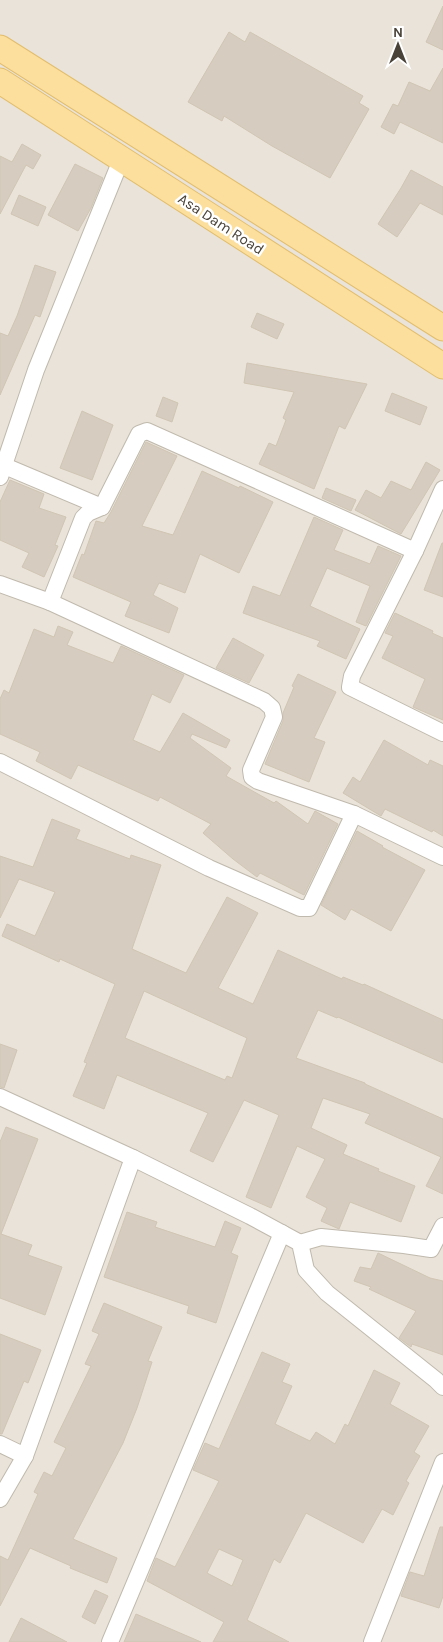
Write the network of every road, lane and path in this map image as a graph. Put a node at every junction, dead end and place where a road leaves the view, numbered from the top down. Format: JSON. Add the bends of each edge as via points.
{"nodes":[{"id":1,"x":0,"y":48,"type":"edge"},
{"id":2,"x":0,"y":81,"type":"edge"},
{"id":3,"x":121,"y":160,"type":"junction"},
{"id":4,"x":443,"y":328,"type":"edge"},
{"id":5,"x":443,"y":366,"type":"edge"},
{"id":6,"x":1,"y":469,"type":"edge"},
{"id":7,"x":443,"y":489,"type":"edge"},
{"id":8,"x":102,"y":507,"type":"junction"},
{"id":9,"x":415,"y":551,"type":"junction"},
{"id":10,"x":0,"y":584,"type":"edge"},
{"id":11,"x":50,"y":602,"type":"junction"},
{"id":12,"x":443,"y":733,"type":"edge"},
{"id":13,"x":0,"y":762,"type":"edge"},
{"id":14,"x":354,"y":814,"type":"junction"},
{"id":15,"x":443,"y":857,"type":"edge"},
{"id":16,"x":0,"y":1097,"type":"edge"},
{"id":17,"x":133,"y":1158,"type":"junction"},
{"id":18,"x":443,"y":1226,"type":"edge"},
{"id":19,"x":282,"y":1233,"type":"junction"},
{"id":20,"x":300,"y":1243,"type":"junction"},
{"id":21,"x":437,"y":1252,"type":"edge"},
{"id":22,"x":443,"y":1387,"type":"edge"},
{"id":23,"x":0,"y":1444,"type":"edge"},
{"id":24,"x":25,"y":1456,"type":"junction"},
{"id":25,"x":443,"y":1462,"type":"edge"},
{"id":26,"x":0,"y":1499,"type":"edge"},
{"id":27,"x":110,"y":1642,"type":"edge"},
{"id":28,"x":372,"y":1642,"type":"edge"}],
"edges":[{"from":1,"to":4,"type":"main road","name":"Asa Dam Road"},
{"from":2,"to":3,"type":"main road","name":"Asa Dam Road"},
{"from":3,"to":5,"type":"main road","name":"Asa Dam Road"},
{"from":3,"to":6,"type":"street","via":[[36,370]]},
{"from":6,"to":8,"type":"street"},
{"from":7,"to":9,"type":"street"},
{"from":8,"to":9,"type":"street","via":[[140,434],[147,431]]},
{"from":8,"to":11,"type":"street","via":[[88,512],[83,518]]},
{"from":9,"to":12,"type":"street","via":[[352,676],[350,686]]},
{"from":10,"to":11,"type":"street"},
{"from":11,"to":14,"type":"street","via":[[264,701],[272,708],[274,717],[251,770],[252,777]]},
{"from":13,"to":14,"type":"street","via":[[210,868],[300,908],[309,908]]},
{"from":14,"to":15,"type":"street"},
{"from":16,"to":17,"type":"street"},
{"from":17,"to":19,"type":"street"},
{"from":17,"to":24,"type":"street"},
{"from":18,"to":21,"type":"street"},
{"from":19,"to":20,"type":"street"},
{"from":19,"to":27,"type":"street"},
{"from":20,"to":21,"type":"street","via":[[321,1237],[404,1245]]},
{"from":20,"to":22,"type":"street","via":[[306,1270],[326,1293]]},
{"from":23,"to":24,"type":"street"},
{"from":24,"to":26,"type":"street"},
{"from":25,"to":28,"type":"street"}]}
